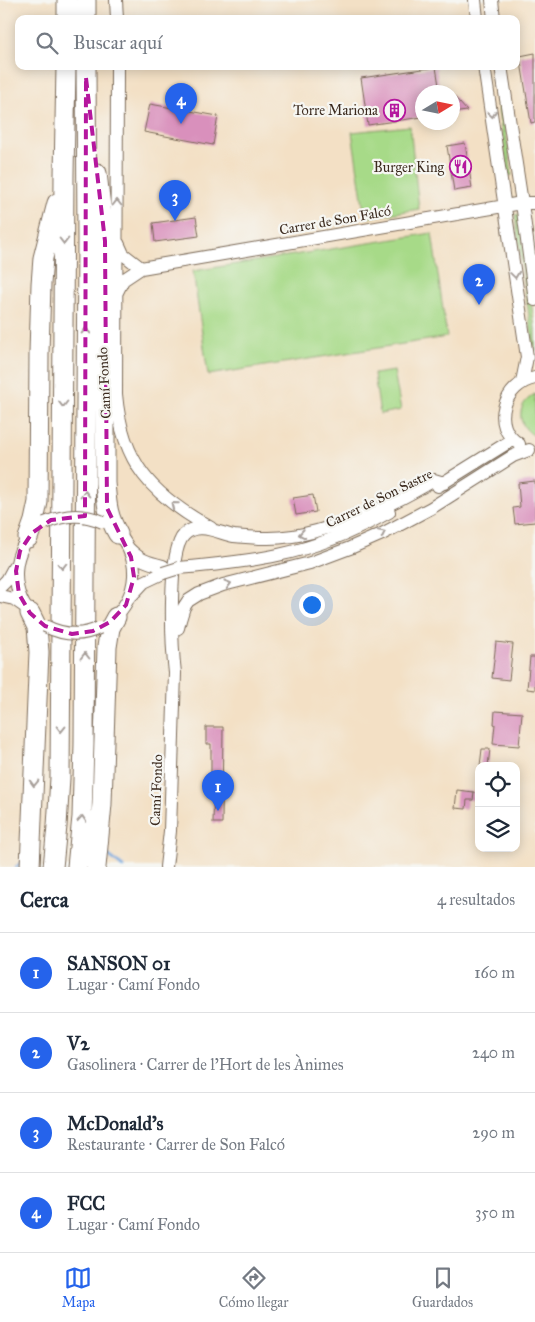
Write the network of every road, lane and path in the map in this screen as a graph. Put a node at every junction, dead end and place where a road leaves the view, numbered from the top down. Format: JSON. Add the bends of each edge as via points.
{"nodes":[{"id":1,"x":67,"y":0,"type":"edge"},
{"id":2,"x":86,"y":0,"type":"edge"},
{"id":3,"x":116,"y":0,"type":"edge"},
{"id":4,"x":475,"y":0,"type":"edge"},
{"id":5,"x":492,"y":0,"type":"edge"},
{"id":6,"x":67,"y":15,"type":"edge"},
{"id":7,"x":86,"y":15,"type":"edge"},
{"id":8,"x":116,"y":15,"type":"edge"},
{"id":9,"x":477,"y":15,"type":"edge"},
{"id":10,"x":494,"y":15,"type":"edge"},
{"id":11,"x":66,"y":70,"type":"edge"},
{"id":12,"x":117,"y":70,"type":"edge"},
{"id":13,"x":485,"y":70,"type":"edge"},
{"id":14,"x":502,"y":70,"type":"edge"},
{"id":15,"x":86,"y":72,"type":"edge"},
{"id":16,"x":64,"y":175,"type":"junction"},
{"id":17,"x":529,"y":203,"type":"edge"},
{"id":18,"x":505,"y":206,"type":"junction"},
{"id":19,"x":117,"y":238,"type":"junction"},
{"id":20,"x":141,"y":268,"type":"junction"},
{"id":21,"x":116,"y":297,"type":"junction"},
{"id":22,"x":535,"y":300,"type":"edge"},
{"id":23,"x":535,"y":378,"type":"edge"},
{"id":24,"x":522,"y":382,"type":"junction"},
{"id":25,"x":512,"y":440,"type":"junction"},
{"id":26,"x":532,"y":451,"type":"edge"},
{"id":27,"x":444,"y":483,"type":"junction"},
{"id":28,"x":215,"y":531,"type":"junction"},
{"id":29,"x":28,"y":538,"type":"junction"},
{"id":30,"x":123,"y":540,"type":"junction"},
{"id":31,"x":16,"y":562,"type":"junction"},
{"id":32,"x":182,"y":564,"type":"junction"},
{"id":33,"x":163,"y":569,"type":"junction"},
{"id":34,"x":0,"y":587,"type":"edge"},
{"id":35,"x":200,"y":594,"type":"junction"},
{"id":36,"x":0,"y":596,"type":"edge"},
{"id":37,"x":130,"y":596,"type":"junction"},
{"id":38,"x":28,"y":611,"type":"junction"},
{"id":39,"x":116,"y":617,"type":"junction"},
{"id":40,"x":174,"y":673,"type":"junction"},
{"id":41,"x":30,"y":867,"type":"edge"},
{"id":42,"x":52,"y":867,"type":"edge"},
{"id":43,"x":77,"y":867,"type":"edge"},
{"id":44,"x":96,"y":867,"type":"edge"},
{"id":45,"x":166,"y":867,"type":"edge"}],
"edges":[{"from":1,"to":6,"type":"highway"},
{"from":2,"to":7,"type":"highway"},
{"from":3,"to":8,"type":"street"},
{"from":4,"to":9,"type":"street"},
{"from":5,"to":10,"type":"street"},
{"from":11,"to":16,"type":"highway"},
{"from":19,"to":12,"type":"street","name":"Camí Fondo","one_way":true},
{"from":13,"to":18,"type":"street","one_way":true},
{"from":14,"to":17,"type":"street"},
{"from":15,"to":30,"type":"highway","via":[[105,241],[105,483],[107,508]]},
{"from":43,"to":15,"type":"highway","one_way":true,"via":[[84,744]]},
{"from":16,"to":29,"type":"highway","via":[[43,258],[37,512]]},
{"from":16,"to":42,"type":"highway","one_way":true,"via":[[60,778]]},
{"from":17,"to":18,"type":"street","name":"Carrer de Son Falcó"},
{"from":17,"to":22,"type":"street"},
{"from":18,"to":20,"type":"street","name":"Carrer de Son Falcó"},
{"from":18,"to":24,"type":"street","one_way":true,"via":[[527,357]]},
{"from":19,"to":20,"type":"street","via":[[122,252]]},
{"from":19,"to":21,"type":"street","name":"Camí Fondo"},
{"from":20,"to":21,"type":"street","via":[[124,280]]},
{"from":28,"to":21,"type":"street","name":"Camí Fondo","one_way":true,"via":[[187,515],[158,492],[139,468],[128,446],[116,394]]},
{"from":23,"to":24,"type":"street"},
{"from":24,"to":25,"type":"street","via":[[506,400],[503,412],[504,424]]},
{"from":25,"to":26,"type":"street"},
{"from":25,"to":27,"type":"street","name":"Carrer de Son Sastre"},
{"from":35,"to":26,"type":"street","one_way":true,"via":[[310,563],[350,548],[431,508],[513,456]]},
{"from":27,"to":28,"type":"street","one_way":true,"via":[[434,480],[386,506],[318,531],[268,538]]},
{"from":27,"to":32,"type":"street","name":"Carrer de Son Sastre","via":[[374,521],[318,544],[264,558]]},
{"from":28,"to":32,"type":"street","name":"Camí Fondo","via":[[198,528],[187,533],[179,542]]},
{"from":29,"to":30,"type":"street","bridge":true,"via":[[45,523],[75,515],[103,522]]},
{"from":29,"to":31,"type":"street"},
{"from":30,"to":33,"type":"street","name":"Carrer de Son Sastre","via":[[138,557]]},
{"from":30,"to":37,"type":"street","via":[[131,557],[134,577]]},
{"from":31,"to":34,"type":"street"},
{"from":31,"to":38,"type":"street","via":[[16,585]]},
{"from":32,"to":33,"type":"street","name":"Carrer de Son Sastre","bridge":true},
{"from":32,"to":35,"type":"street","via":[[178,583],[188,595]]},
{"from":32,"to":40,"type":"street","name":"Camí Fondo","via":[[173,585]]},
{"from":33,"to":37,"type":"street"},
{"from":35,"to":40,"type":"street","via":[[188,601],[182,612]]},
{"from":36,"to":38,"type":"street","via":[[14,599]]},
{"from":37,"to":39,"type":"street"},
{"from":38,"to":39,"type":"street","bridge":true,"via":[[45,626],[72,634],[100,628]]},
{"from":38,"to":41,"type":"highway","one_way":true,"via":[[37,626],[39,652]]},
{"from":39,"to":44,"type":"highway","via":[[110,628],[107,647],[102,804]]},
{"from":40,"to":45,"type":"street","name":"Camí Fondo","via":[[170,831]]}]}
